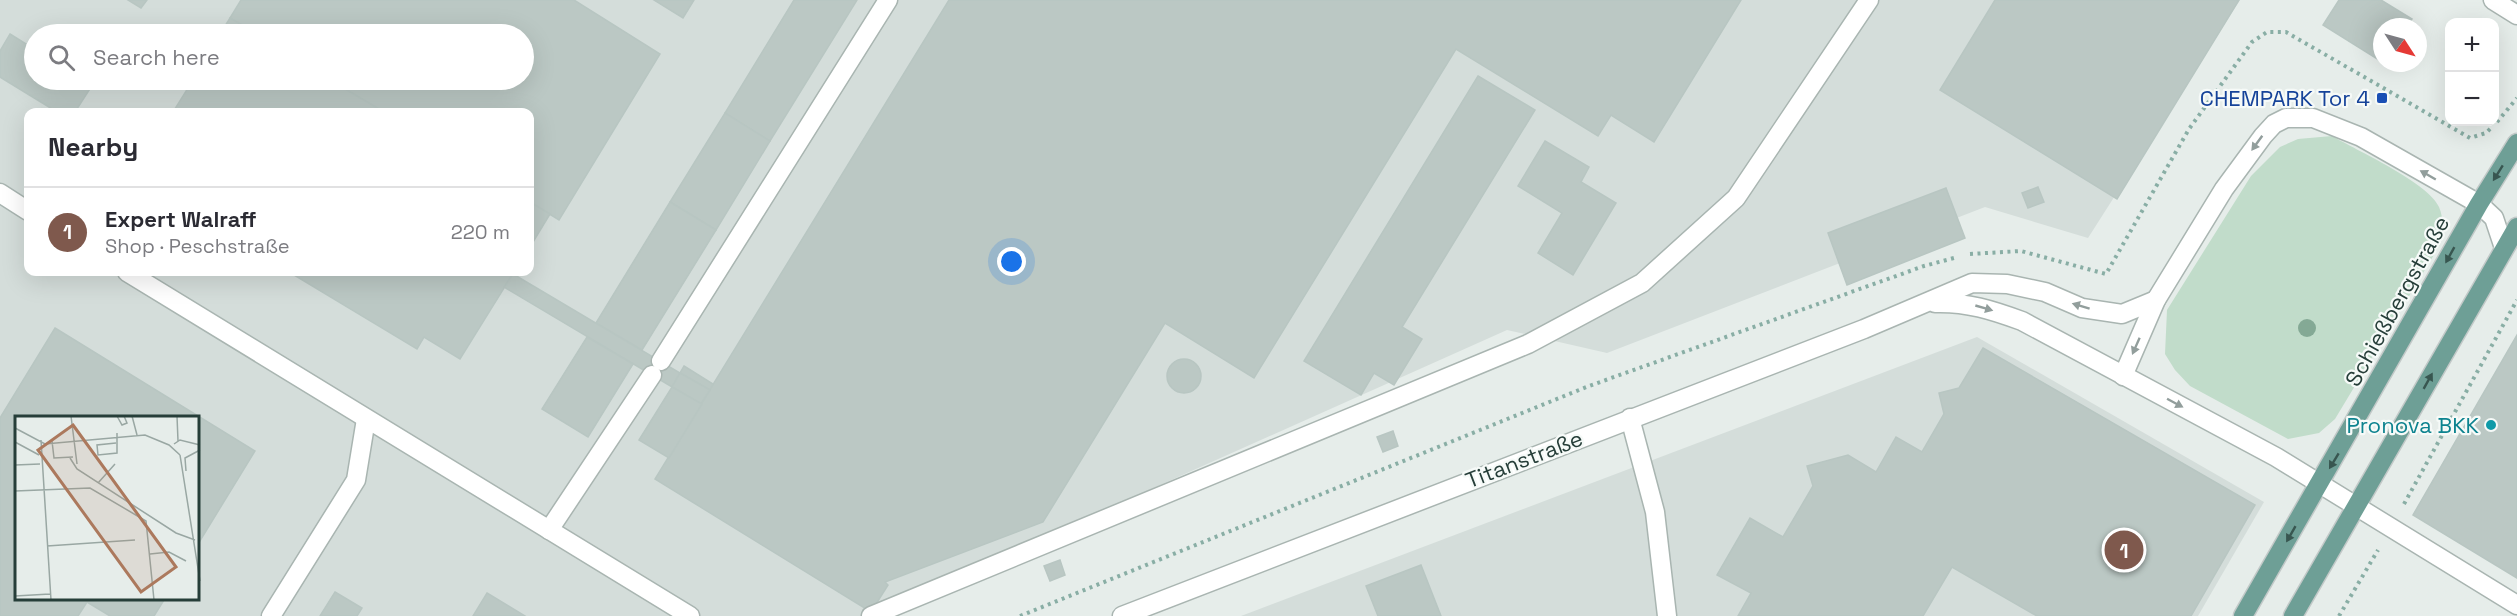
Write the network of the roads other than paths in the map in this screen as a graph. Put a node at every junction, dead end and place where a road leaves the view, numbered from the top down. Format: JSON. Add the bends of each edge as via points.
{"nodes":[{"id":1,"x":888,"y":0,"type":"edge"},
{"id":2,"x":1869,"y":0,"type":"edge"},
{"id":3,"x":2493,"y":0,"type":"edge"},
{"id":4,"x":2517,"y":15,"type":"edge"},
{"id":5,"x":2517,"y":143,"type":"edge"},
{"id":6,"x":0,"y":193,"type":"edge"},
{"id":7,"x":2479,"y":204,"type":"junction"},
{"id":8,"x":24,"y":208,"type":"edge"},
{"id":9,"x":2517,"y":227,"type":"edge"},
{"id":10,"x":2504,"y":248,"type":"junction"},
{"id":11,"x":134,"y":276,"type":"edge"},
{"id":12,"x":2156,"y":300,"type":"junction"},
{"id":13,"x":1926,"y":303,"type":"junction"},
{"id":14,"x":2123,"y":376,"type":"junction"},
{"id":15,"x":1630,"y":418,"type":"junction"},
{"id":16,"x":366,"y":419,"type":"junction"},
{"id":17,"x":2320,"y":483,"type":"junction"},
{"id":18,"x":2358,"y":505,"type":"junction"},
{"id":19,"x":549,"y":530,"type":"junction"},
{"id":20,"x":2517,"y":605,"type":"edge"},
{"id":21,"x":271,"y":616,"type":"edge"},
{"id":22,"x":690,"y":616,"type":"edge"},
{"id":23,"x":872,"y":616,"type":"edge"},
{"id":24,"x":1122,"y":616,"type":"edge"},
{"id":25,"x":1667,"y":616,"type":"edge"},
{"id":26,"x":2243,"y":616,"type":"edge"},
{"id":27,"x":2294,"y":616,"type":"edge"}],
"edges":[{"from":1,"to":19,"type":"street","via":[[657,368]]},
{"from":2,"to":23,"type":"street","via":[[1736,198],[1642,283],[1528,344]]},
{"from":3,"to":4,"type":"street"},
{"from":5,"to":7,"type":"main road","name":"Schießbergstraße","one_way":true},
{"from":6,"to":8,"type":"street"},
{"from":7,"to":10,"type":"street","via":[[2494,218]]},
{"from":7,"to":12,"type":"street","one_way":true,"via":[[2361,137],[2313,118],[2286,118],[2263,136],[2224,189]]},
{"from":7,"to":17,"type":"main road","name":"Schießbergstraße","one_way":true},
{"from":9,"to":10,"type":"main road"},
{"from":18,"to":10,"type":"main road","one_way":true},
{"from":11,"to":16,"type":"street"},
{"from":12,"to":13,"type":"street","name":"Titanstraße","one_way":true,"via":[[2122,314],[2082,308],[2045,292],[2007,284],[1972,283]]},
{"from":12,"to":14,"type":"street","one_way":true},
{"from":13,"to":14,"type":"street","name":"Titanstraße","one_way":true,"via":[[1960,302],[2022,321]]},
{"from":13,"to":15,"type":"street","name":"Titanstraße"},
{"from":14,"to":17,"type":"street","name":"Titanstraße","one_way":true},
{"from":15,"to":24,"type":"street","name":"Titanstraße"},
{"from":15,"to":25,"type":"street","via":[[1655,512]]},
{"from":16,"to":19,"type":"street"},
{"from":16,"to":21,"type":"street","via":[[356,480]]},
{"from":17,"to":18,"type":"street","name":"Titanstraße"},
{"from":17,"to":26,"type":"main road","name":"Schießbergstraße","one_way":true},
{"from":18,"to":20,"type":"street","name":"Titanstraße"},
{"from":18,"to":27,"type":"main road"},
{"from":19,"to":22,"type":"street"}]}
